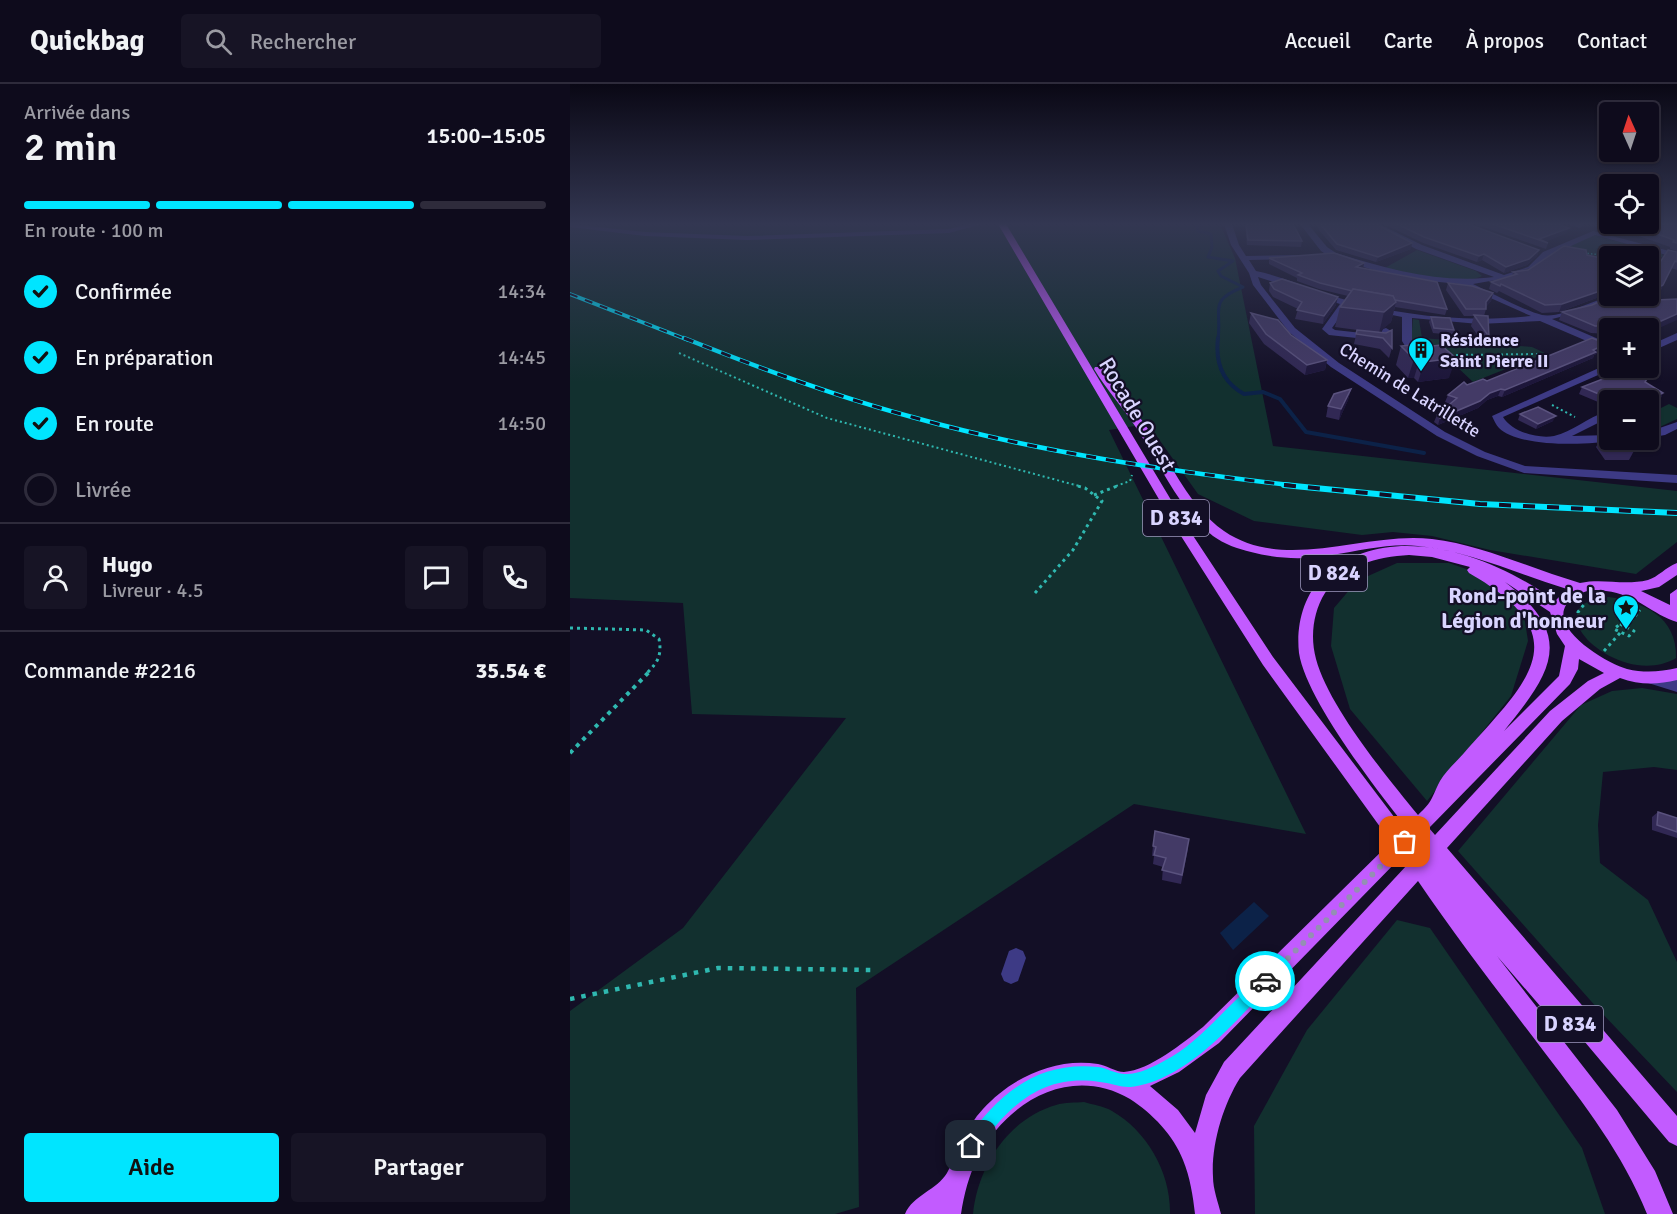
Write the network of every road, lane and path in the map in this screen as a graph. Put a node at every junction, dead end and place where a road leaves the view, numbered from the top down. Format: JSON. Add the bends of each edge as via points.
{"nodes":[{"id":1,"x":1033,"y":277,"type":"edge"},
{"id":2,"x":1041,"y":277,"type":"edge"},
{"id":3,"x":1254,"y":277,"type":"edge"},
{"id":4,"x":1272,"y":277,"type":"edge"},
{"id":5,"x":1416,"y":277,"type":"edge"},
{"id":6,"x":1503,"y":277,"type":"edge"},
{"id":7,"x":1461,"y":282,"type":"junction"},
{"id":8,"x":1599,"y":302,"type":"edge"},
{"id":9,"x":1345,"y":303,"type":"junction"},
{"id":10,"x":1407,"y":315,"type":"junction"},
{"id":11,"x":1537,"y":317,"type":"junction"},
{"id":12,"x":1386,"y":331,"type":"edge"},
{"id":13,"x":1677,"y":336,"type":"edge"},
{"id":14,"x":1599,"y":343,"type":"edge"},
{"id":15,"x":1659,"y":345,"type":"edge"},
{"id":16,"x":1659,"y":349,"type":"edge"},
{"id":17,"x":1677,"y":350,"type":"edge"},
{"id":18,"x":1413,"y":352,"type":"edge"},
{"id":19,"x":679,"y":353,"type":"dead end"},
{"id":20,"x":1447,"y":355,"type":"edge"},
{"id":21,"x":1556,"y":363,"type":"edge"},
{"id":22,"x":1599,"y":371,"type":"edge"},
{"id":23,"x":1537,"y":398,"type":"junction"},
{"id":24,"x":1599,"y":418,"type":"edge"},
{"id":25,"x":1587,"y":423,"type":"junction"},
{"id":26,"x":1677,"y":425,"type":"edge"},
{"id":27,"x":1659,"y":433,"type":"edge"},
{"id":28,"x":1558,"y":438,"type":"junction"},
{"id":29,"x":1599,"y":438,"type":"edge"},
{"id":30,"x":1132,"y":475,"type":"dead end"},
{"id":31,"x":1677,"y":479,"type":"edge"},
{"id":32,"x":1094,"y":495,"type":"junction"},
{"id":33,"x":1446,"y":557,"type":"junction"},
{"id":34,"x":1677,"y":568,"type":"edge"},
{"id":35,"x":1581,"y":588,"type":"junction"},
{"id":36,"x":1619,"y":588,"type":"junction"},
{"id":37,"x":1035,"y":593,"type":"dead end"},
{"id":38,"x":1677,"y":594,"type":"edge"},
{"id":39,"x":1596,"y":598,"type":"dead end"},
{"id":40,"x":1643,"y":605,"type":"dead end"},
{"id":41,"x":1557,"y":610,"type":"junction"},
{"id":42,"x":1677,"y":615,"type":"edge"},
{"id":43,"x":570,"y":627,"type":"edge"},
{"id":44,"x":1626,"y":627,"type":"junction"},
{"id":45,"x":1621,"y":632,"type":"junction"},
{"id":46,"x":1578,"y":640,"type":"junction"},
{"id":47,"x":1614,"y":664,"type":"junction"},
{"id":48,"x":1677,"y":674,"type":"edge"},
{"id":49,"x":1650,"y":678,"type":"junction"},
{"id":50,"x":1677,"y":686,"type":"edge"},
{"id":51,"x":570,"y":753,"type":"edge"},
{"id":52,"x":1376,"y":792,"type":"junction"},
{"id":53,"x":1439,"y":808,"type":"junction"},
{"id":54,"x":1465,"y":907,"type":"junction"},
{"id":55,"x":874,"y":970,"type":"dead end"},
{"id":56,"x":570,"y":999,"type":"edge"},
{"id":57,"x":1126,"y":1082,"type":"junction"},
{"id":58,"x":1677,"y":1134,"type":"edge"},
{"id":59,"x":1677,"y":1139,"type":"edge"},
{"id":60,"x":1201,"y":1176,"type":"junction"},
{"id":61,"x":955,"y":1183,"type":"junction"},
{"id":62,"x":918,"y":1214,"type":"edge"},
{"id":63,"x":948,"y":1214,"type":"edge"},
{"id":64,"x":1208,"y":1214,"type":"edge"},
{"id":65,"x":1660,"y":1214,"type":"edge"}],
"edges":[{"from":1,"to":52,"type":"main road","name":"Rocade Ouest","number":"D 834","via":[[1209,571],[1268,661]]},
{"from":2,"to":35,"type":"main road","via":[[1196,514],[1226,539],[1254,550],[1282,554],[1317,553],[1386,542],[1433,543],[1484,554],[1549,580]]},
{"from":3,"to":31,"type":"street","name":"Chemin de Latrillette","via":[[1280,318],[1335,365],[1441,434],[1481,454],[1524,470]]},
{"from":4,"to":9,"type":"street"},
{"from":5,"to":7,"type":"street"},
{"from":6,"to":7,"type":"street"},
{"from":7,"to":11,"type":"street"},
{"from":8,"to":11,"type":"street"},
{"from":9,"to":10,"type":"street"},
{"from":9,"to":12,"type":"street","via":[[1327,329],[1332,333],[1384,338]]},
{"from":10,"to":11,"type":"street","via":[[1468,321]]},
{"from":10,"to":18,"type":"street","via":[[1407,341]]},
{"from":11,"to":14,"type":"street"},
{"from":13,"to":15,"type":"street"},
{"from":16,"to":17,"type":"street"},
{"from":19,"to":32,"type":"path","via":[[827,418],[1084,488]]},
{"from":20,"to":21,"type":"path","via":[[1537,354]]},
{"from":22,"to":23,"type":"street"},
{"from":23,"to":25,"type":"path"},
{"from":23,"to":28,"type":"street","via":[[1497,416],[1499,423],[1518,434],[1545,440]]},
{"from":24,"to":25,"type":"street"},
{"from":25,"to":28,"type":"street"},
{"from":26,"to":27,"type":"street"},
{"from":28,"to":29,"type":"street"},
{"from":30,"to":32,"type":"path","via":[[1130,481]]},
{"from":32,"to":37,"type":"path","via":[[1102,501],[1091,526],[1066,561]]},
{"from":33,"to":41,"type":"main road","number":"D 824","via":[[1489,567],[1513,578]]},
{"from":33,"to":52,"type":"main road","number":"D 824","via":[[1395,551],[1341,567],[1315,597],[1306,621],[1308,654],[1317,683]]},
{"from":33,"to":53,"type":"main road","number":"D 824","via":[[1513,594],[1538,628],[1543,647],[1541,666],[1528,687],[1447,785]]},
{"from":34,"to":36,"type":"main road","via":[[1654,584]]},
{"from":35,"to":36,"type":"main road"},
{"from":35,"to":41,"type":"main road","via":[[1561,600]]},
{"from":36,"to":42,"type":"main road","via":[[1640,594]]},
{"from":38,"to":42,"type":"main road"},
{"from":39,"to":46,"type":"path","via":[[1578,609]]},
{"from":40,"to":44,"type":"path"},
{"from":41,"to":46,"type":"main road","via":[[1558,621]]},
{"from":43,"to":51,"type":"path","via":[[646,630],[658,639],[661,651],[646,677]]},
{"from":44,"to":45,"type":"path","via":[[1620,624],[1614,629]]},
{"from":44,"to":45,"type":"path","via":[[1634,631],[1629,636]]},
{"from":45,"to":47,"type":"path","via":[[1601,651]]},
{"from":46,"to":47,"type":"main road","via":[[1601,665]]},
{"from":46,"to":53,"type":"main road","number":"D 824","via":[[1565,680]]},
{"from":47,"to":49,"type":"main road"},
{"from":47,"to":60,"type":"main road","via":[[1556,716],[1232,1070],[1208,1114]]},
{"from":48,"to":49,"type":"main road"},
{"from":49,"to":50,"type":"street"},
{"from":52,"to":54,"type":"main road","number":"D 824"},
{"from":52,"to":54,"type":"main road","number":"D 824"},
{"from":53,"to":57,"type":"main road","number":"D 824","via":[[1210,1035],[1172,1065]]},
{"from":54,"to":58,"type":"main road","number":"D 824"},
{"from":54,"to":59,"type":"main road","number":"D 834"},
{"from":54,"to":65,"type":"main road","number":"D 824","via":[[1556,1047],[1609,1118],[1646,1180]]},
{"from":55,"to":56,"type":"path","via":[[718,968]]},
{"from":57,"to":60,"type":"main road","via":[[1172,1118],[1189,1145]]},
{"from":57,"to":61,"type":"main road","via":[[1101,1074],[1075,1073],[1049,1078],[1019,1092],[993,1115],[971,1146]]},
{"from":60,"to":64,"type":"main road"},
{"from":61,"to":62,"type":"main road"},
{"from":61,"to":63,"type":"main road"}]}
